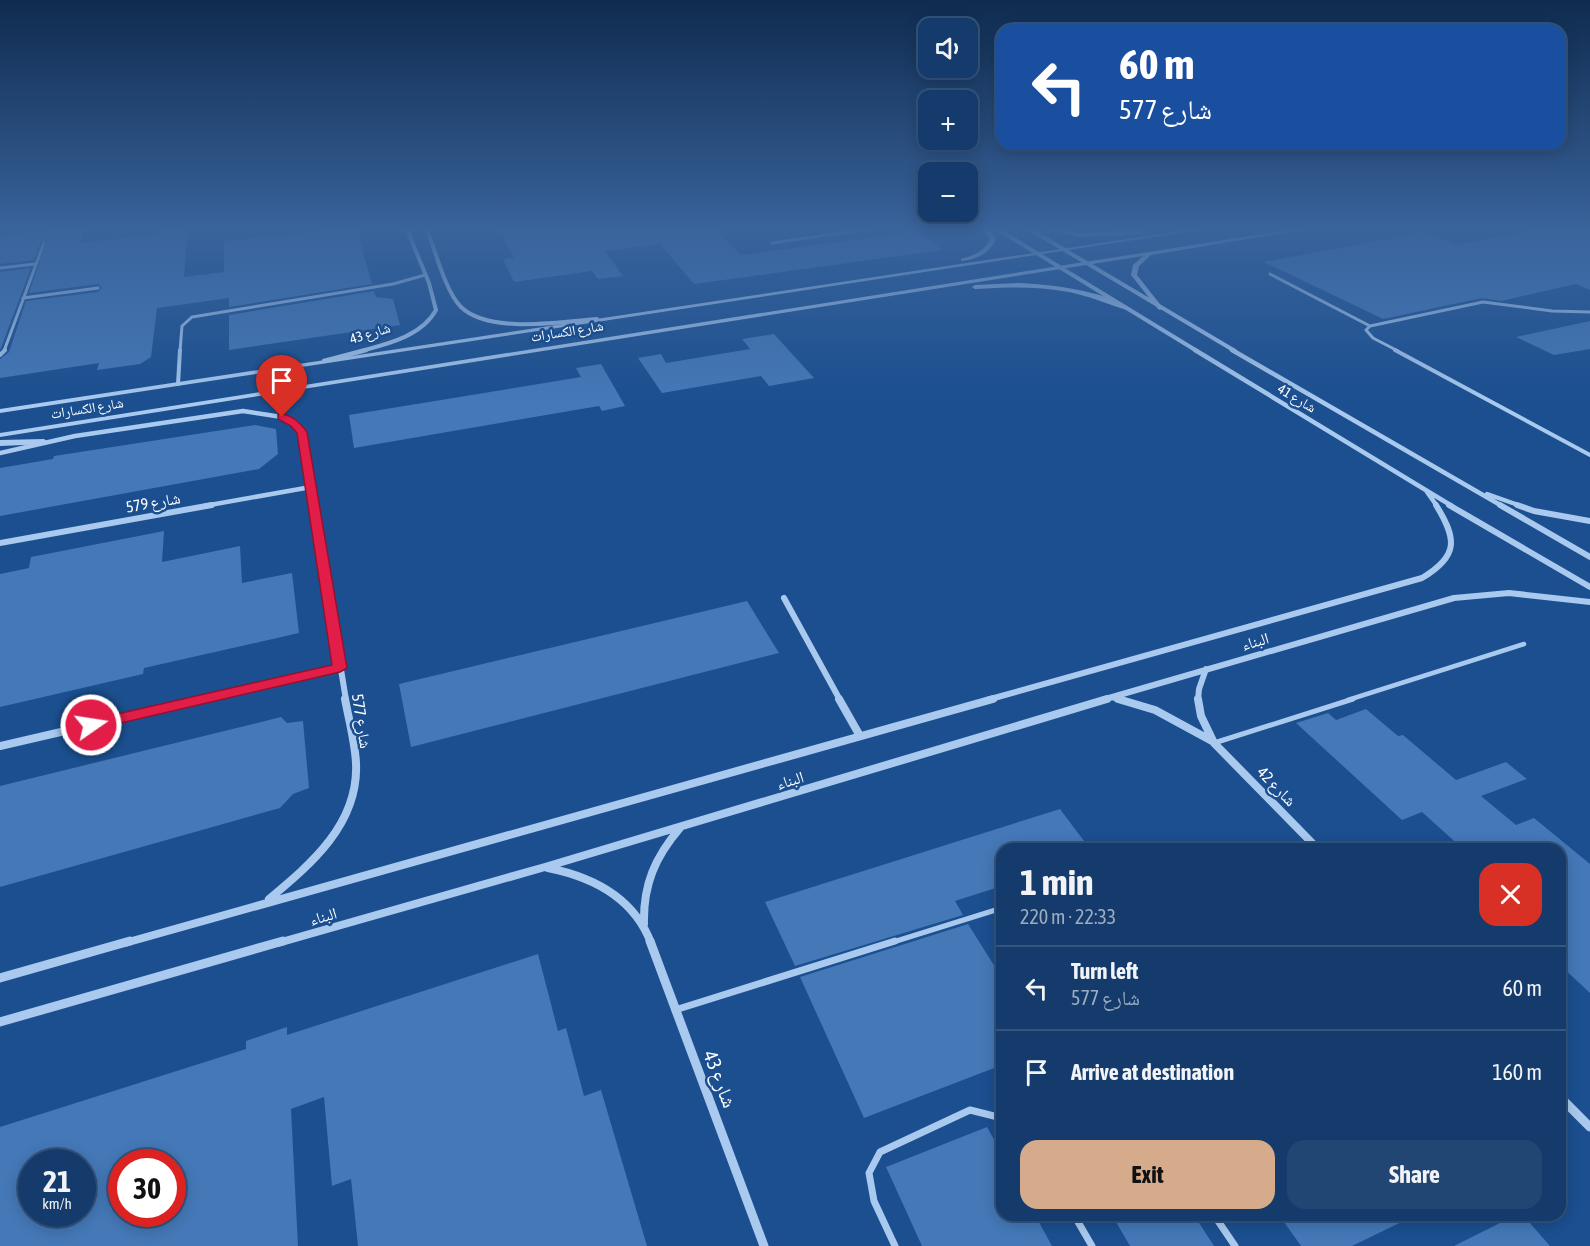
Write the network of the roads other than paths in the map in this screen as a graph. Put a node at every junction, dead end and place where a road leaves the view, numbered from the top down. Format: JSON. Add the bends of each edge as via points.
{"nodes":[{"id":1,"x":28,"y":285,"type":"edge"},
{"id":2,"x":386,"y":285,"type":"edge"},
{"id":3,"x":428,"y":285,"type":"edge"},
{"id":4,"x":450,"y":285,"type":"edge"},
{"id":5,"x":825,"y":285,"type":"edge"},
{"id":6,"x":943,"y":285,"type":"edge"},
{"id":7,"x":1014,"y":285,"type":"edge"},
{"id":8,"x":1050,"y":285,"type":"edge"},
{"id":9,"x":1088,"y":285,"type":"edge"},
{"id":10,"x":1122,"y":285,"type":"edge"},
{"id":11,"x":1142,"y":285,"type":"edge"},
{"id":12,"x":1291,"y":285,"type":"edge"},
{"id":13,"x":98,"y":288,"type":"dead end"},
{"id":14,"x":917,"y":289,"type":"junction"},
{"id":15,"x":23,"y":298,"type":"junction"},
{"id":16,"x":1127,"y":308,"type":"junction"},
{"id":17,"x":1160,"y":308,"type":"junction"},
{"id":18,"x":1590,"y":312,"type":"edge"},
{"id":19,"x":597,"y":319,"type":"junction"},
{"id":20,"x":1370,"y":326,"type":"junction"},
{"id":21,"x":0,"y":355,"type":"edge"},
{"id":22,"x":321,"y":362,"type":"junction"},
{"id":23,"x":177,"y":384,"type":"junction"},
{"id":24,"x":0,"y":411,"type":"edge"},
{"id":25,"x":282,"y":417,"type":"joint"},
{"id":26,"x":0,"y":435,"type":"edge"},
{"id":27,"x":44,"y":442,"type":"junction"},
{"id":28,"x":0,"y":443,"type":"edge"},
{"id":29,"x":0,"y":453,"type":"edge"},
{"id":30,"x":1590,"y":455,"type":"edge"},
{"id":31,"x":311,"y":487,"type":"junction"},
{"id":32,"x":1469,"y":487,"type":"junction"},
{"id":33,"x":1427,"y":492,"type":"junction"},
{"id":34,"x":1590,"y":521,"type":"edge"},
{"id":35,"x":0,"y":543,"type":"edge"},
{"id":36,"x":1590,"y":557,"type":"edge"},
{"id":37,"x":1590,"y":587,"type":"edge"},
{"id":38,"x":784,"y":598,"type":"dead end"},
{"id":39,"x":1590,"y":602,"type":"edge"},
{"id":40,"x":1524,"y":644,"type":"dead end"},
{"id":41,"x":340,"y":668,"type":"junction"},
{"id":42,"x":1206,"y":669,"type":"junction"},
{"id":43,"x":1112,"y":697,"type":"junction"},
{"id":44,"x":860,"y":736,"type":"junction"},
{"id":45,"x":1215,"y":743,"type":"junction"},
{"id":46,"x":0,"y":746,"type":"edge"},
{"id":47,"x":680,"y":828,"type":"junction"},
{"id":48,"x":1312,"y":843,"type":"edge"},
{"id":49,"x":545,"y":867,"type":"junction"},
{"id":50,"x":266,"y":902,"type":"junction"},
{"id":51,"x":996,"y":910,"type":"edge"},
{"id":52,"x":644,"y":925,"type":"junction"},
{"id":53,"x":0,"y":978,"type":"edge"},
{"id":54,"x":675,"y":1010,"type":"junction"},
{"id":55,"x":0,"y":1022,"type":"edge"},
{"id":56,"x":1566,"y":1103,"type":"edge"},
{"id":57,"x":996,"y":1116,"type":"edge"},
{"id":58,"x":1590,"y":1127,"type":"edge"},
{"id":59,"x":1077,"y":1221,"type":"edge"},
{"id":60,"x":1218,"y":1221,"type":"edge"},
{"id":61,"x":764,"y":1246,"type":"edge"},
{"id":62,"x":895,"y":1246,"type":"edge"},
{"id":63,"x":1092,"y":1246,"type":"edge"},
{"id":64,"x":1235,"y":1246,"type":"edge"}],
"edges":[{"from":1,"to":15,"type":"lane"},
{"from":2,"to":23,"type":"lane","via":[[192,317],[182,326]]},
{"from":3,"to":22,"type":"street","name":"شارع 43","via":[[436,310],[426,324],[402,338]]},
{"from":4,"to":19,"type":"street","via":[[457,301],[470,314],[517,323]]},
{"from":5,"to":19,"type":"street","name":"شارع الكسارات"},
{"from":6,"to":14,"type":"street","name":"شارع الكسارات"},
{"from":7,"to":14,"type":"street"},
{"from":8,"to":16,"type":"street"},
{"from":9,"to":16,"type":"street","name":"شارع 41"},
{"from":10,"to":17,"type":"street","name":"شارع 41"},
{"from":11,"to":17,"type":"street"},
{"from":12,"to":20,"type":"lane"},
{"from":13,"to":15,"type":"lane"},
{"from":14,"to":26,"type":"street","name":"شارع الكسارات"},
{"from":15,"to":21,"type":"lane"},
{"from":16,"to":33,"type":"street","name":"شارع 41"},
{"from":17,"to":32,"type":"street","name":"شارع 41"},
{"from":18,"to":20,"type":"lane","via":[[1483,302]]},
{"from":19,"to":22,"type":"street","name":"شارع الكسارات"},
{"from":20,"to":30,"type":"lane","via":[[1366,330],[1373,338]]},
{"from":22,"to":23,"type":"street","name":"شارع الكسارات"},
{"from":23,"to":24,"type":"street","name":"شارع الكسارات"},
{"from":25,"to":27,"type":"street","name":"شارع الكسارات","via":[[243,411],[219,413]]},
{"from":25,"to":31,"type":"street","name":"شارع 577","via":[[302,432]]},
{"from":27,"to":28,"type":"street"},
{"from":27,"to":29,"type":"street","name":"شارع الكسارات"},
{"from":31,"to":35,"type":"street","name":"شارع 579"},
{"from":31,"to":41,"type":"street","name":"شارع 577"},
{"from":32,"to":34,"type":"street","via":[[1534,511]]},
{"from":32,"to":36,"type":"street","name":"شارع 41"},
{"from":33,"to":37,"type":"street","name":"شارع 41"},
{"from":33,"to":44,"type":"street","name":"البناء","via":[[1449,525],[1452,545],[1437,571],[1422,578]]},
{"from":38,"to":44,"type":"street"},
{"from":39,"to":42,"type":"street","name":"البناء","via":[[1530,594],[1471,595]]},
{"from":40,"to":45,"type":"lane"},
{"from":41,"to":46,"type":"street"},
{"from":41,"to":50,"type":"street","name":"شارع 577","via":[[356,764],[353,796],[337,831],[308,868]]},
{"from":42,"to":43,"type":"street","name":"البناء"},
{"from":42,"to":45,"type":"street","name":"شارع 42","via":[[1196,695],[1204,727]]},
{"from":43,"to":45,"type":"street","name":"شارع 42","via":[[1155,710]]},
{"from":43,"to":47,"type":"street","name":"البناء"},
{"from":44,"to":50,"type":"street","name":"البناء"},
{"from":45,"to":48,"type":"street","name":"شارع 42"},
{"from":47,"to":49,"type":"street","name":"البناء"},
{"from":47,"to":52,"type":"street","name":"شارع 43","via":[[654,862],[646,882],[642,903]]},
{"from":49,"to":52,"type":"street","name":"شارع 43","via":[[592,879],[621,899]]},
{"from":49,"to":55,"type":"street","name":"البناء"},
{"from":50,"to":53,"type":"street","name":"البناء"},
{"from":51,"to":54,"type":"lane"},
{"from":52,"to":54,"type":"street","name":"شارع 43"},
{"from":54,"to":61,"type":"street","name":"شارع 43"},
{"from":56,"to":58,"type":"street"},
{"from":57,"to":62,"type":"lane","via":[[970,1110],[880,1152],[869,1173],[874,1201]]},
{"from":59,"to":63,"type":"lane"},
{"from":60,"to":64,"type":"lane"}]}
